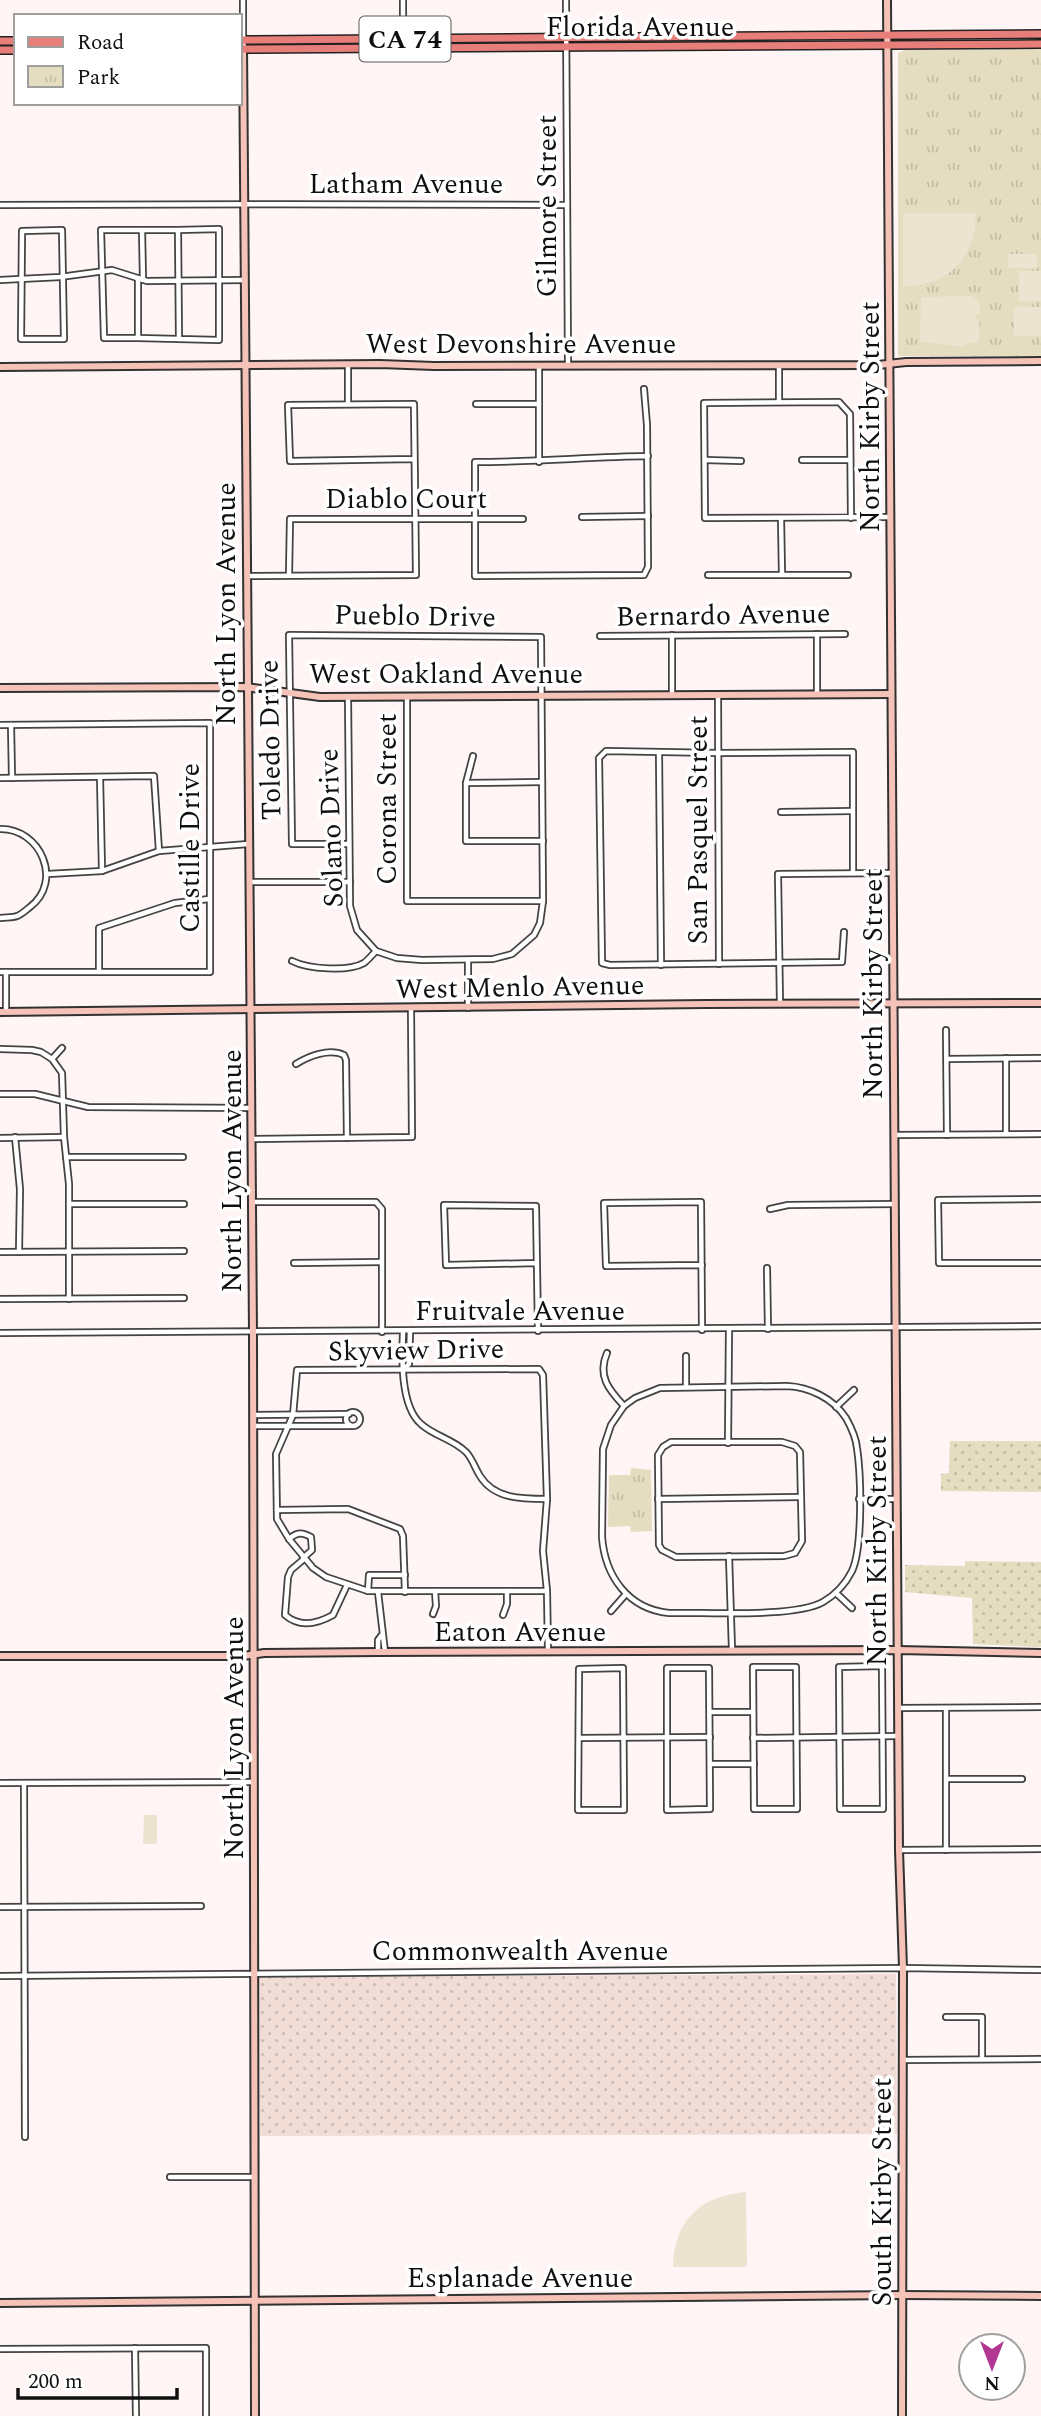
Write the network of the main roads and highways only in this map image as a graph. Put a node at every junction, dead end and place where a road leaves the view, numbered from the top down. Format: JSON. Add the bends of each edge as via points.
{"nodes":[{"id":1,"x":1041,"y":34,"type":"edge"},
{"id":2,"x":751,"y":36,"type":"junction"},
{"id":3,"x":812,"y":36,"type":"junction"},
{"id":4,"x":242,"y":44,"type":"edge"},
{"id":5,"x":242,"y":44,"type":"edge"},
{"id":6,"x":1041,"y":44,"type":"edge"},
{"id":7,"x":672,"y":46,"type":"junction"},
{"id":8,"x":741,"y":46,"type":"junction"}],
"edges":[{"from":1,"to":3,"type":"main road","name":"Florida Avenue","number":"CA 74"},
{"from":2,"to":3,"type":"main road","name":"Florida Avenue","number":"CA 74"},
{"from":2,"to":4,"type":"main road","name":"Florida Avenue","number":"CA 74"},
{"from":2,"to":7,"type":"main road","via":[[733,42]]},
{"from":3,"to":8,"type":"main road","via":[[754,40]]},
{"from":5,"to":7,"type":"main road","name":"Florida Avenue"},
{"from":6,"to":8,"type":"main road","name":"Florida Avenue"},
{"from":7,"to":8,"type":"main road","name":"Florida Avenue"}]}
